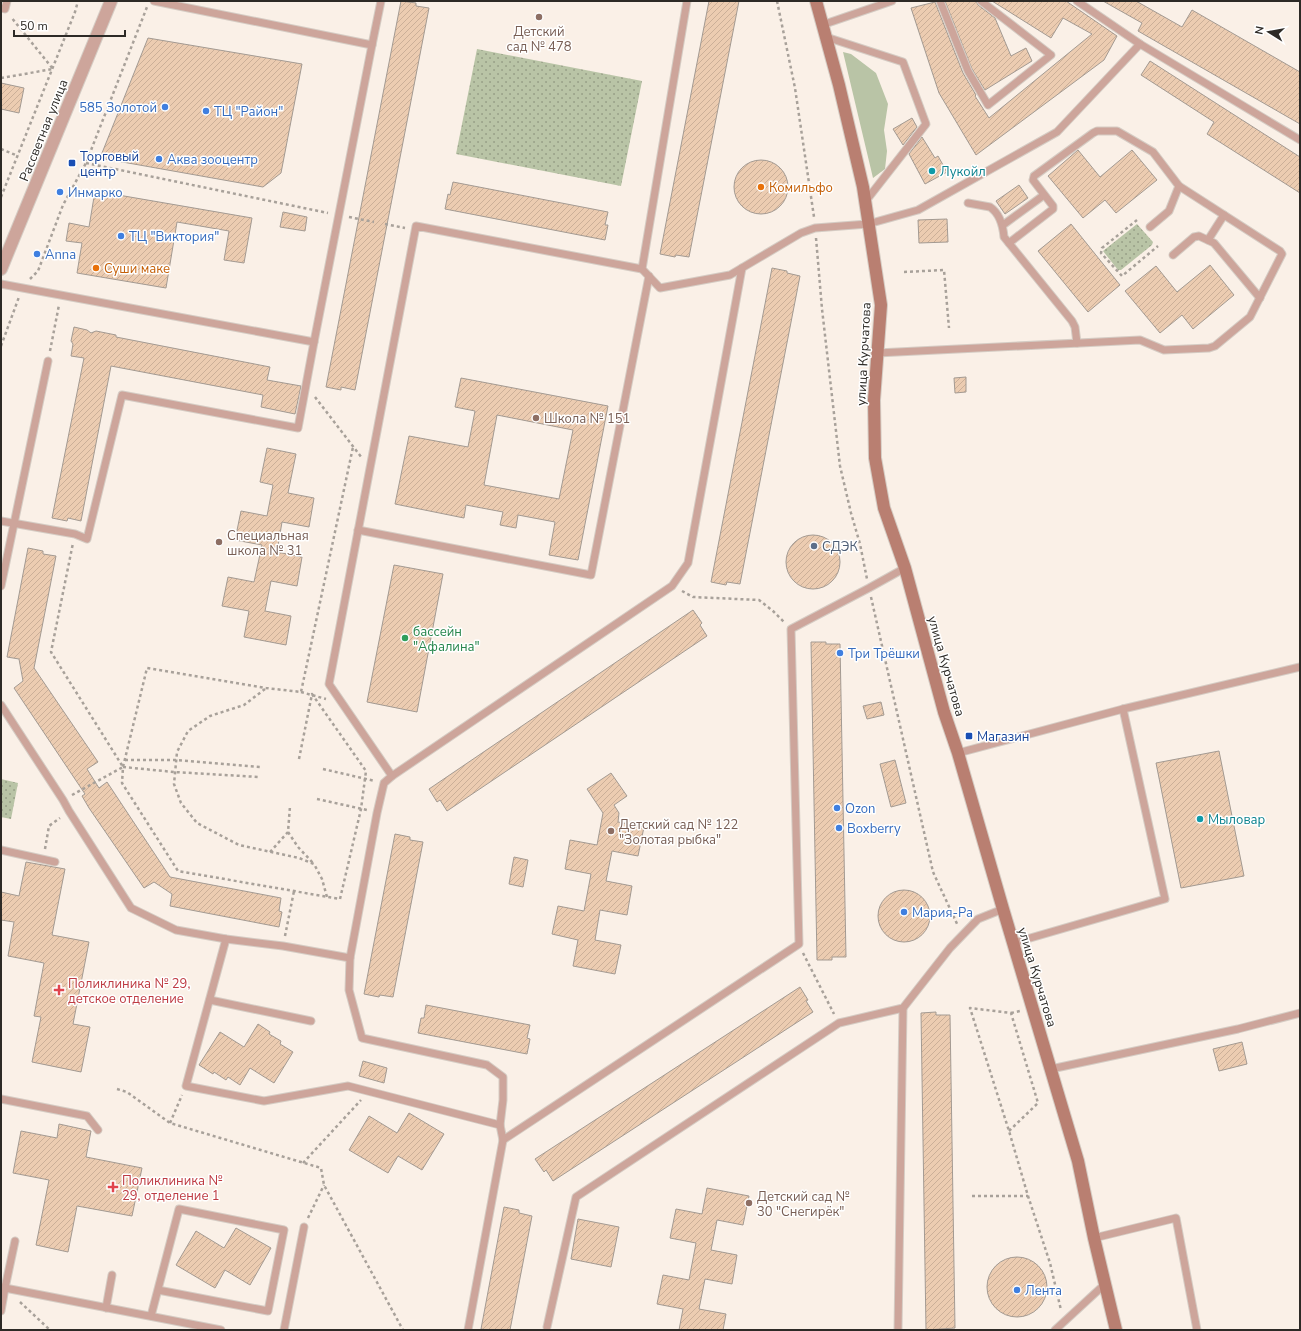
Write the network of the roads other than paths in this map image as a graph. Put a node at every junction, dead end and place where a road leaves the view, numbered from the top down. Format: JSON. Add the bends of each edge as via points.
{"nodes":[{"id":1,"x":7,"y":1,"type":"edge"},
{"id":2,"x":111,"y":1,"type":"edge"},
{"id":3,"x":154,"y":1,"type":"edge"},
{"id":4,"x":381,"y":1,"type":"edge"},
{"id":5,"x":687,"y":1,"type":"edge"},
{"id":6,"x":816,"y":1,"type":"edge"},
{"id":7,"x":892,"y":1,"type":"edge"},
{"id":8,"x":940,"y":1,"type":"edge"},
{"id":9,"x":981,"y":1,"type":"edge"},
{"id":10,"x":1077,"y":1,"type":"edge"},
{"id":11,"x":174,"y":3,"type":"edge"},
{"id":12,"x":3,"y":9,"type":"edge"},
{"id":13,"x":822,"y":25,"type":"junction"},
{"id":14,"x":826,"y":37,"type":"junction"},
{"id":15,"x":1140,"y":44,"type":"junction"},
{"id":16,"x":372,"y":45,"type":"junction"},
{"id":17,"x":1300,"y":140,"type":"edge"},
{"id":18,"x":1179,"y":186,"type":"junction"},
{"id":19,"x":1044,"y":195,"type":"junction"},
{"id":20,"x":865,"y":202,"type":"junction"},
{"id":21,"x":968,"y":203,"type":"dead end"},
{"id":22,"x":1224,"y":215,"type":"junction"},
{"id":23,"x":868,"y":224,"type":"junction"},
{"id":24,"x":1003,"y":225,"type":"junction"},
{"id":25,"x":1150,"y":227,"type":"dead end"},
{"id":26,"x":1208,"y":240,"type":"junction"},
{"id":27,"x":1009,"y":242,"type":"junction"},
{"id":28,"x":1172,"y":255,"type":"dead end"},
{"id":29,"x":742,"y":268,"type":"junction"},
{"id":30,"x":1,"y":269,"type":"edge"},
{"id":31,"x":642,"y":270,"type":"junction"},
{"id":32,"x":649,"y":276,"type":"junction"},
{"id":33,"x":1,"y":284,"type":"edge"},
{"id":34,"x":1260,"y":298,"type":"junction"},
{"id":35,"x":314,"y":342,"type":"junction"},
{"id":36,"x":1077,"y":343,"type":"junction"},
{"id":37,"x":877,"y":353,"type":"junction"},
{"id":38,"x":48,"y":361,"type":"road end"},
{"id":39,"x":1,"y":521,"type":"edge"},
{"id":40,"x":14,"y":524,"type":"junction"},
{"id":41,"x":358,"y":530,"type":"junction"},
{"id":42,"x":905,"y":568,"type":"junction"},
{"id":43,"x":1,"y":586,"type":"edge"},
{"id":44,"x":1300,"y":667,"type":"edge"},
{"id":45,"x":1,"y":705,"type":"edge"},
{"id":46,"x":1123,"y":709,"type":"junction"},
{"id":47,"x":958,"y":753,"type":"junction"},
{"id":48,"x":392,"y":776,"type":"junction"},
{"id":49,"x":1,"y":850,"type":"edge"},
{"id":50,"x":55,"y":862,"type":"dead end"},
{"id":51,"x":1003,"y":909,"type":"junction"},
{"id":52,"x":226,"y":939,"type":"junction"},
{"id":53,"x":1013,"y":943,"type":"junction"},
{"id":54,"x":350,"y":958,"type":"junction"},
{"id":55,"x":210,"y":1000,"type":"junction"},
{"id":56,"x":903,"y":1008,"type":"junction"},
{"id":57,"x":1300,"y":1013,"type":"edge"},
{"id":58,"x":311,"y":1021,"type":"dead end"},
{"id":59,"x":1051,"y":1069,"type":"junction"},
{"id":60,"x":1,"y":1099,"type":"edge"},
{"id":61,"x":500,"y":1125,"type":"junction"},
{"id":62,"x":98,"y":1130,"type":"dead end"},
{"id":63,"x":503,"y":1140,"type":"junction"},
{"id":64,"x":304,"y":1227,"type":"road end"},
{"id":65,"x":1094,"y":1238,"type":"junction"},
{"id":66,"x":15,"y":1241,"type":"dead end"},
{"id":67,"x":112,"y":1275,"type":"dead end"},
{"id":68,"x":1105,"y":1284,"type":"junction"},
{"id":69,"x":3,"y":1288,"type":"edge"},
{"id":70,"x":158,"y":1290,"type":"junction"},
{"id":71,"x":106,"y":1308,"type":"junction"},
{"id":72,"x":1,"y":1311,"type":"edge"},
{"id":73,"x":151,"y":1316,"type":"junction"},
{"id":74,"x":547,"y":1327,"type":"dead end"},
{"id":75,"x":195,"y":1328,"type":"edge"},
{"id":76,"x":221,"y":1330,"type":"edge"},
{"id":77,"x":284,"y":1330,"type":"edge"},
{"id":78,"x":468,"y":1330,"type":"edge"},
{"id":79,"x":898,"y":1330,"type":"edge"},
{"id":80,"x":1055,"y":1330,"type":"edge"},
{"id":81,"x":1116,"y":1330,"type":"edge"},
{"id":82,"x":1197,"y":1330,"type":"edge"}],
"edges":[{"from":1,"to":12,"type":"lane"},
{"from":2,"to":30,"type":"street","name":"Рассветная улица"},
{"from":3,"to":11,"type":"lane"},
{"from":4,"to":16,"type":"lane"},
{"from":5,"to":31,"type":"lane"},
{"from":6,"to":13,"type":"main road","name":"улица Курчатова"},
{"from":7,"to":13,"type":"lane"},
{"from":8,"to":9,"type":"lane","via":[[968,71],[988,105],[1051,55]]},
{"from":10,"to":15,"type":"lane"},
{"from":11,"to":16,"type":"lane"},
{"from":13,"to":14,"type":"main road","name":"улица Курчатова"},
{"from":14,"to":20,"type":"main road","name":"улица Курчатова"},
{"from":14,"to":20,"type":"lane","via":[[903,62],[926,124]]},
{"from":15,"to":17,"type":"lane"},
{"from":15,"to":23,"type":"lane","via":[[1057,132],[918,210]]},
{"from":16,"to":35,"type":"lane"},
{"from":18,"to":19,"type":"lane","via":[[1153,152],[1117,131],[1097,131],[1034,176],[1033,180]]},
{"from":18,"to":22,"type":"lane"},
{"from":18,"to":25,"type":"lane","via":[[1169,211]]},
{"from":19,"to":24,"type":"lane"},
{"from":19,"to":27,"type":"lane","via":[[1052,206],[1052,211]]},
{"from":20,"to":23,"type":"main road","name":"улица Курчатова"},
{"from":21,"to":24,"type":"lane","via":[[991,207]]},
{"from":22,"to":26,"type":"lane"},
{"from":22,"to":34,"type":"lane","via":[[1282,254]]},
{"from":23,"to":29,"type":"lane","via":[[815,228],[801,233]]},
{"from":23,"to":37,"type":"main road","name":"улица Курчатова","via":[[881,305]]},
{"from":24,"to":27,"type":"lane","via":[[1004,237]]},
{"from":26,"to":28,"type":"lane","via":[[1199,236],[1194,237]]},
{"from":26,"to":34,"type":"lane","via":[[1214,243]]},
{"from":27,"to":36,"type":"lane","via":[[1072,321]]},
{"from":29,"to":32,"type":"lane","via":[[730,275],[660,288]]},
{"from":29,"to":48,"type":"lane","via":[[688,563],[672,586]]},
{"from":31,"to":32,"type":"lane"},
{"from":31,"to":41,"type":"lane","via":[[416,226]]},
{"from":32,"to":41,"type":"lane","via":[[591,575]]},
{"from":33,"to":35,"type":"lane"},
{"from":34,"to":36,"type":"lane","via":[[1250,317],[1212,348],[1162,349],[1140,340]]},
{"from":35,"to":40,"type":"lane","via":[[298,428],[122,395],[87,539],[75,534]]},
{"from":36,"to":37,"type":"lane"},
{"from":37,"to":42,"type":"main road","name":"улица Курчатова","via":[[874,400],[875,458],[884,508]]},
{"from":38,"to":40,"type":"lane"},
{"from":39,"to":40,"type":"lane"},
{"from":40,"to":43,"type":"lane"},
{"from":41,"to":48,"type":"lane","via":[[329,684]]},
{"from":42,"to":47,"type":"main road","name":"улица Курчатова","via":[[944,712]]},
{"from":42,"to":63,"type":"lane","via":[[791,629],[799,944]]},
{"from":44,"to":46,"type":"lane"},
{"from":45,"to":52,"type":"lane","via":[[131,908],[176,930]]},
{"from":46,"to":47,"type":"lane"},
{"from":46,"to":53,"type":"lane","via":[[1165,899]]},
{"from":47,"to":51,"type":"main road","name":"улица Курчатова"},
{"from":48,"to":54,"type":"lane","via":[[384,783],[377,813]]},
{"from":49,"to":50,"type":"lane"},
{"from":51,"to":53,"type":"main road","name":"улица Курчатова"},
{"from":51,"to":56,"type":"lane","via":[[978,919],[950,948]]},
{"from":52,"to":54,"type":"lane"},
{"from":52,"to":55,"type":"lane"},
{"from":53,"to":59,"type":"main road","name":"улица Курчатова"},
{"from":54,"to":61,"type":"lane","via":[[349,990],[362,1038],[487,1065],[503,1076]]},
{"from":55,"to":58,"type":"lane"},
{"from":55,"to":61,"type":"lane","via":[[186,1086],[264,1101],[348,1086]]},
{"from":56,"to":74,"type":"lane","via":[[839,1023],[576,1197]]},
{"from":56,"to":79,"type":"lane"},
{"from":57,"to":59,"type":"lane","via":[[1238,1029]]},
{"from":59,"to":65,"type":"main road","name":"улица Курчатова","via":[[1078,1161]]},
{"from":60,"to":62,"type":"lane","via":[[87,1116]]},
{"from":61,"to":63,"type":"lane"},
{"from":63,"to":78,"type":"lane"},
{"from":64,"to":77,"type":"lane"},
{"from":65,"to":68,"type":"main road","name":"улица Курчатова"},
{"from":65,"to":82,"type":"lane","via":[[1176,1218]]},
{"from":66,"to":69,"type":"lane"},
{"from":67,"to":71,"type":"lane"},
{"from":68,"to":80,"type":"lane"},
{"from":68,"to":81,"type":"main road","name":"улица Курчатова"},
{"from":69,"to":71,"type":"lane"},
{"from":69,"to":72,"type":"lane"},
{"from":70,"to":70,"type":"lane","via":[[179,1209],[284,1230],[268,1311]]},
{"from":70,"to":73,"type":"lane"},
{"from":71,"to":73,"type":"lane"},
{"from":73,"to":75,"type":"lane"},
{"from":75,"to":76,"type":"lane"}]}
